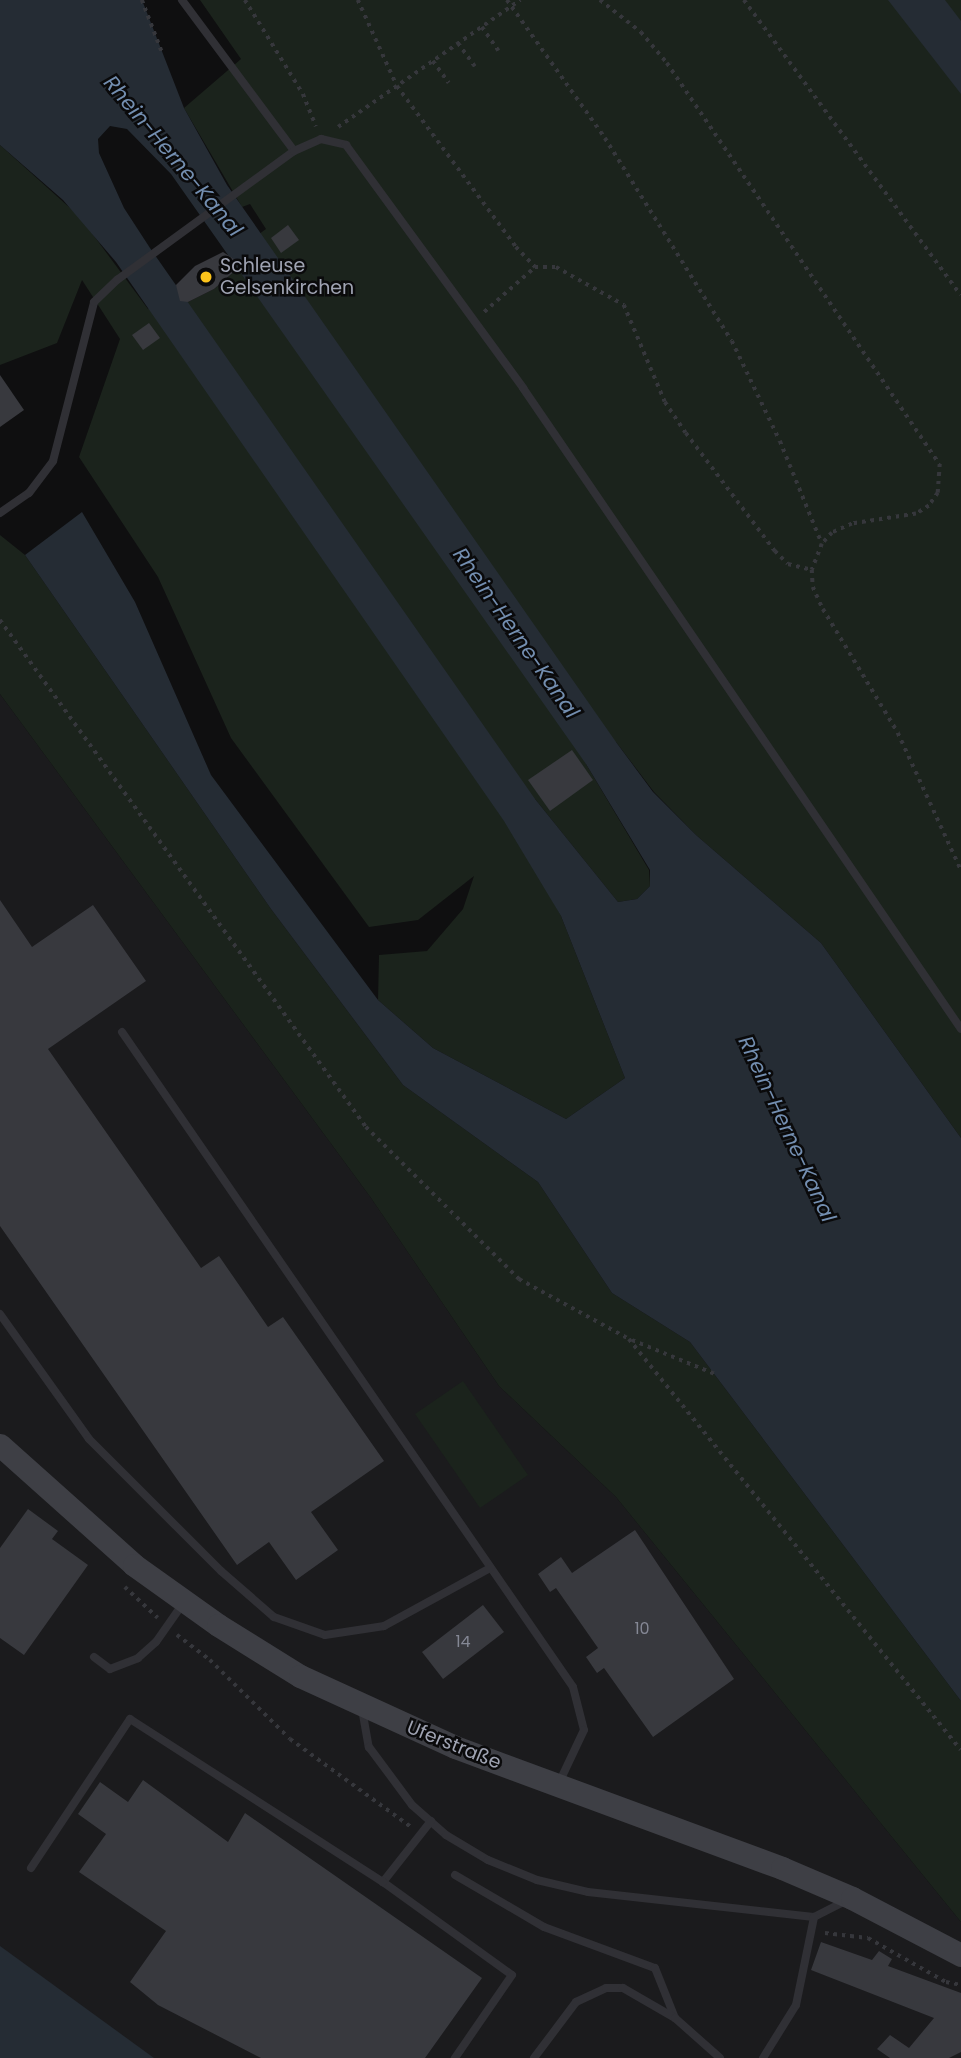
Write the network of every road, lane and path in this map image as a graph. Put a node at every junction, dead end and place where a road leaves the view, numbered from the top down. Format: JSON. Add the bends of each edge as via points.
{"nodes":[{"id":1,"x":142,"y":0,"type":"edge"},
{"id":2,"x":181,"y":0,"type":"edge"},
{"id":3,"x":245,"y":0,"type":"edge"},
{"id":4,"x":358,"y":0,"type":"edge"},
{"id":5,"x":507,"y":0,"type":"edge"},
{"id":6,"x":520,"y":0,"type":"edge"},
{"id":7,"x":600,"y":0,"type":"edge"},
{"id":8,"x":744,"y":0,"type":"edge"},
{"id":9,"x":511,"y":6,"type":"junction"},
{"id":10,"x":481,"y":27,"type":"junction"},
{"id":11,"x":458,"y":43,"type":"junction"},
{"id":12,"x":499,"y":51,"type":"dead end"},
{"id":13,"x":162,"y":52,"type":"dead end"},
{"id":14,"x":433,"y":61,"type":"junction"},
{"id":15,"x":475,"y":66,"type":"dead end"},
{"id":16,"x":449,"y":83,"type":"dead end"},
{"id":17,"x":397,"y":86,"type":"junction"},
{"id":18,"x":331,"y":138,"type":"junction"},
{"id":19,"x":321,"y":139,"type":"junction"},
{"id":20,"x":294,"y":151,"type":"junction"},
{"id":21,"x":535,"y":267,"type":"junction"},
{"id":22,"x":961,"y":295,"type":"edge"},
{"id":23,"x":475,"y":321,"type":"junction"},
{"id":24,"x":0,"y":513,"type":"edge"},
{"id":25,"x":822,"y":544,"type":"junction"},
{"id":26,"x":812,"y":570,"type":"junction"},
{"id":27,"x":0,"y":620,"type":"edge"},
{"id":28,"x":961,"y":870,"type":"edge"},
{"id":29,"x":961,"y":1029,"type":"edge"},
{"id":30,"x":122,"y":1032,"type":"dead end"},
{"id":31,"x":0,"y":1314,"type":"edge"},
{"id":32,"x":629,"y":1339,"type":"junction"},
{"id":33,"x":715,"y":1374,"type":"dead end"},
{"id":34,"x":0,"y":1445,"type":"edge"},
{"id":35,"x":490,"y":1567,"type":"junction"},
{"id":36,"x":118,"y":1581,"type":"dead end"},
{"id":37,"x":184,"y":1602,"type":"junction"},
{"id":38,"x":167,"y":1627,"type":"junction"},
{"id":39,"x":94,"y":1657,"type":"dead end"},
{"id":40,"x":361,"y":1706,"type":"junction"},
{"id":41,"x":961,"y":1750,"type":"edge"},
{"id":42,"x":558,"y":1786,"type":"junction"},
{"id":43,"x":430,"y":1821,"type":"junction"},
{"id":44,"x":421,"y":1834,"type":"junction"},
{"id":45,"x":32,"y":1868,"type":"dead end"},
{"id":46,"x":454,"y":1875,"type":"dead end"},
{"id":47,"x":383,"y":1882,"type":"junction"},
{"id":48,"x":852,"y":1898,"type":"junction"},
{"id":49,"x":814,"y":1917,"type":"junction"},
{"id":50,"x":812,"y":1931,"type":"junction"},
{"id":51,"x":961,"y":1955,"type":"edge"},
{"id":52,"x":961,"y":1985,"type":"edge"},
{"id":53,"x":675,"y":2018,"type":"junction"},
{"id":54,"x":455,"y":2058,"type":"edge"},
{"id":55,"x":534,"y":2058,"type":"edge"},
{"id":56,"x":720,"y":2058,"type":"edge"},
{"id":57,"x":763,"y":2058,"type":"edge"}],
"edges":[{"from":1,"to":13,"type":"path"},
{"from":2,"to":20,"type":"lane"},
{"from":3,"to":19,"type":"path","via":[[303,94]]},
{"from":4,"to":17,"type":"path"},
{"from":5,"to":9,"type":"path"},
{"from":6,"to":9,"type":"path"},
{"from":7,"to":25,"type":"path","via":[[642,32],[667,63],[940,464],[938,493],[929,506],[916,514],[852,524],[832,533]]},
{"from":8,"to":22,"type":"path"},
{"from":9,"to":10,"type":"path"},
{"from":9,"to":25,"type":"path","via":[[606,138],[732,341]]},
{"from":10,"to":11,"type":"path"},
{"from":10,"to":12,"type":"path"},
{"from":11,"to":14,"type":"path"},
{"from":11,"to":15,"type":"path"},
{"from":14,"to":16,"type":"path"},
{"from":14,"to":17,"type":"path"},
{"from":17,"to":18,"type":"path","via":[[335,129]]},
{"from":17,"to":21,"type":"path"},
{"from":18,"to":19,"type":"lane"},
{"from":18,"to":23,"type":"lane","via":[[358,156]]},
{"from":19,"to":20,"type":"lane"},
{"from":20,"to":24,"type":"lane","via":[[117,280],[94,302],[53,460],[29,494]]},
{"from":21,"to":23,"type":"path"},
{"from":21,"to":26,"type":"path","via":[[556,267],[624,305],[665,402],[686,433],[775,551],[788,564]]},
{"from":23,"to":29,"type":"lane"},
{"from":25,"to":26,"type":"path"},
{"from":26,"to":28,"type":"path","via":[[813,587],[823,609],[898,733]]},
{"from":27,"to":32,"type":"path","via":[[366,1128],[519,1279]]},
{"from":30,"to":35,"type":"lane"},
{"from":31,"to":35,"type":"lane","via":[[89,1439],[220,1571],[274,1617],[325,1635],[384,1626]]},
{"from":32,"to":33,"type":"path"},
{"from":32,"to":41,"type":"path"},
{"from":34,"to":37,"type":"main road","name":"Uferstraße","via":[[134,1565]]},
{"from":35,"to":42,"type":"lane","via":[[573,1687],[582,1711],[584,1731]]},
{"from":36,"to":38,"type":"path"},
{"from":37,"to":38,"type":"lane"},
{"from":37,"to":40,"type":"main road","name":"Uferstraße","via":[[300,1676]]},
{"from":38,"to":39,"type":"lane","via":[[138,1658],[116,1668],[110,1669]]},
{"from":38,"to":44,"type":"path","via":[[210,1660],[290,1740]]},
{"from":40,"to":42,"type":"main road","name":"Uferstraße"},
{"from":40,"to":43,"type":"lane","via":[[369,1747],[412,1805]]},
{"from":42,"to":48,"type":"main road","name":"Uferstraße"},
{"from":43,"to":44,"type":"lane"},
{"from":43,"to":49,"type":"lane","via":[[488,1860],[537,1880],[587,1892]]},
{"from":44,"to":47,"type":"lane"},
{"from":45,"to":47,"type":"lane","via":[[130,1719]]},
{"from":46,"to":53,"type":"lane","via":[[544,1927],[655,1968]]},
{"from":47,"to":54,"type":"lane","via":[[512,1975]]},
{"from":48,"to":49,"type":"lane"},
{"from":48,"to":51,"type":"main road","name":"Uferstraße"},
{"from":49,"to":50,"type":"lane"},
{"from":50,"to":52,"type":"path","via":[[869,1938],[946,1982]]},
{"from":50,"to":57,"type":"lane","via":[[796,2005]]},
{"from":53,"to":55,"type":"lane","via":[[623,1988],[606,1988],[576,2002]]},
{"from":53,"to":56,"type":"lane"}]}
